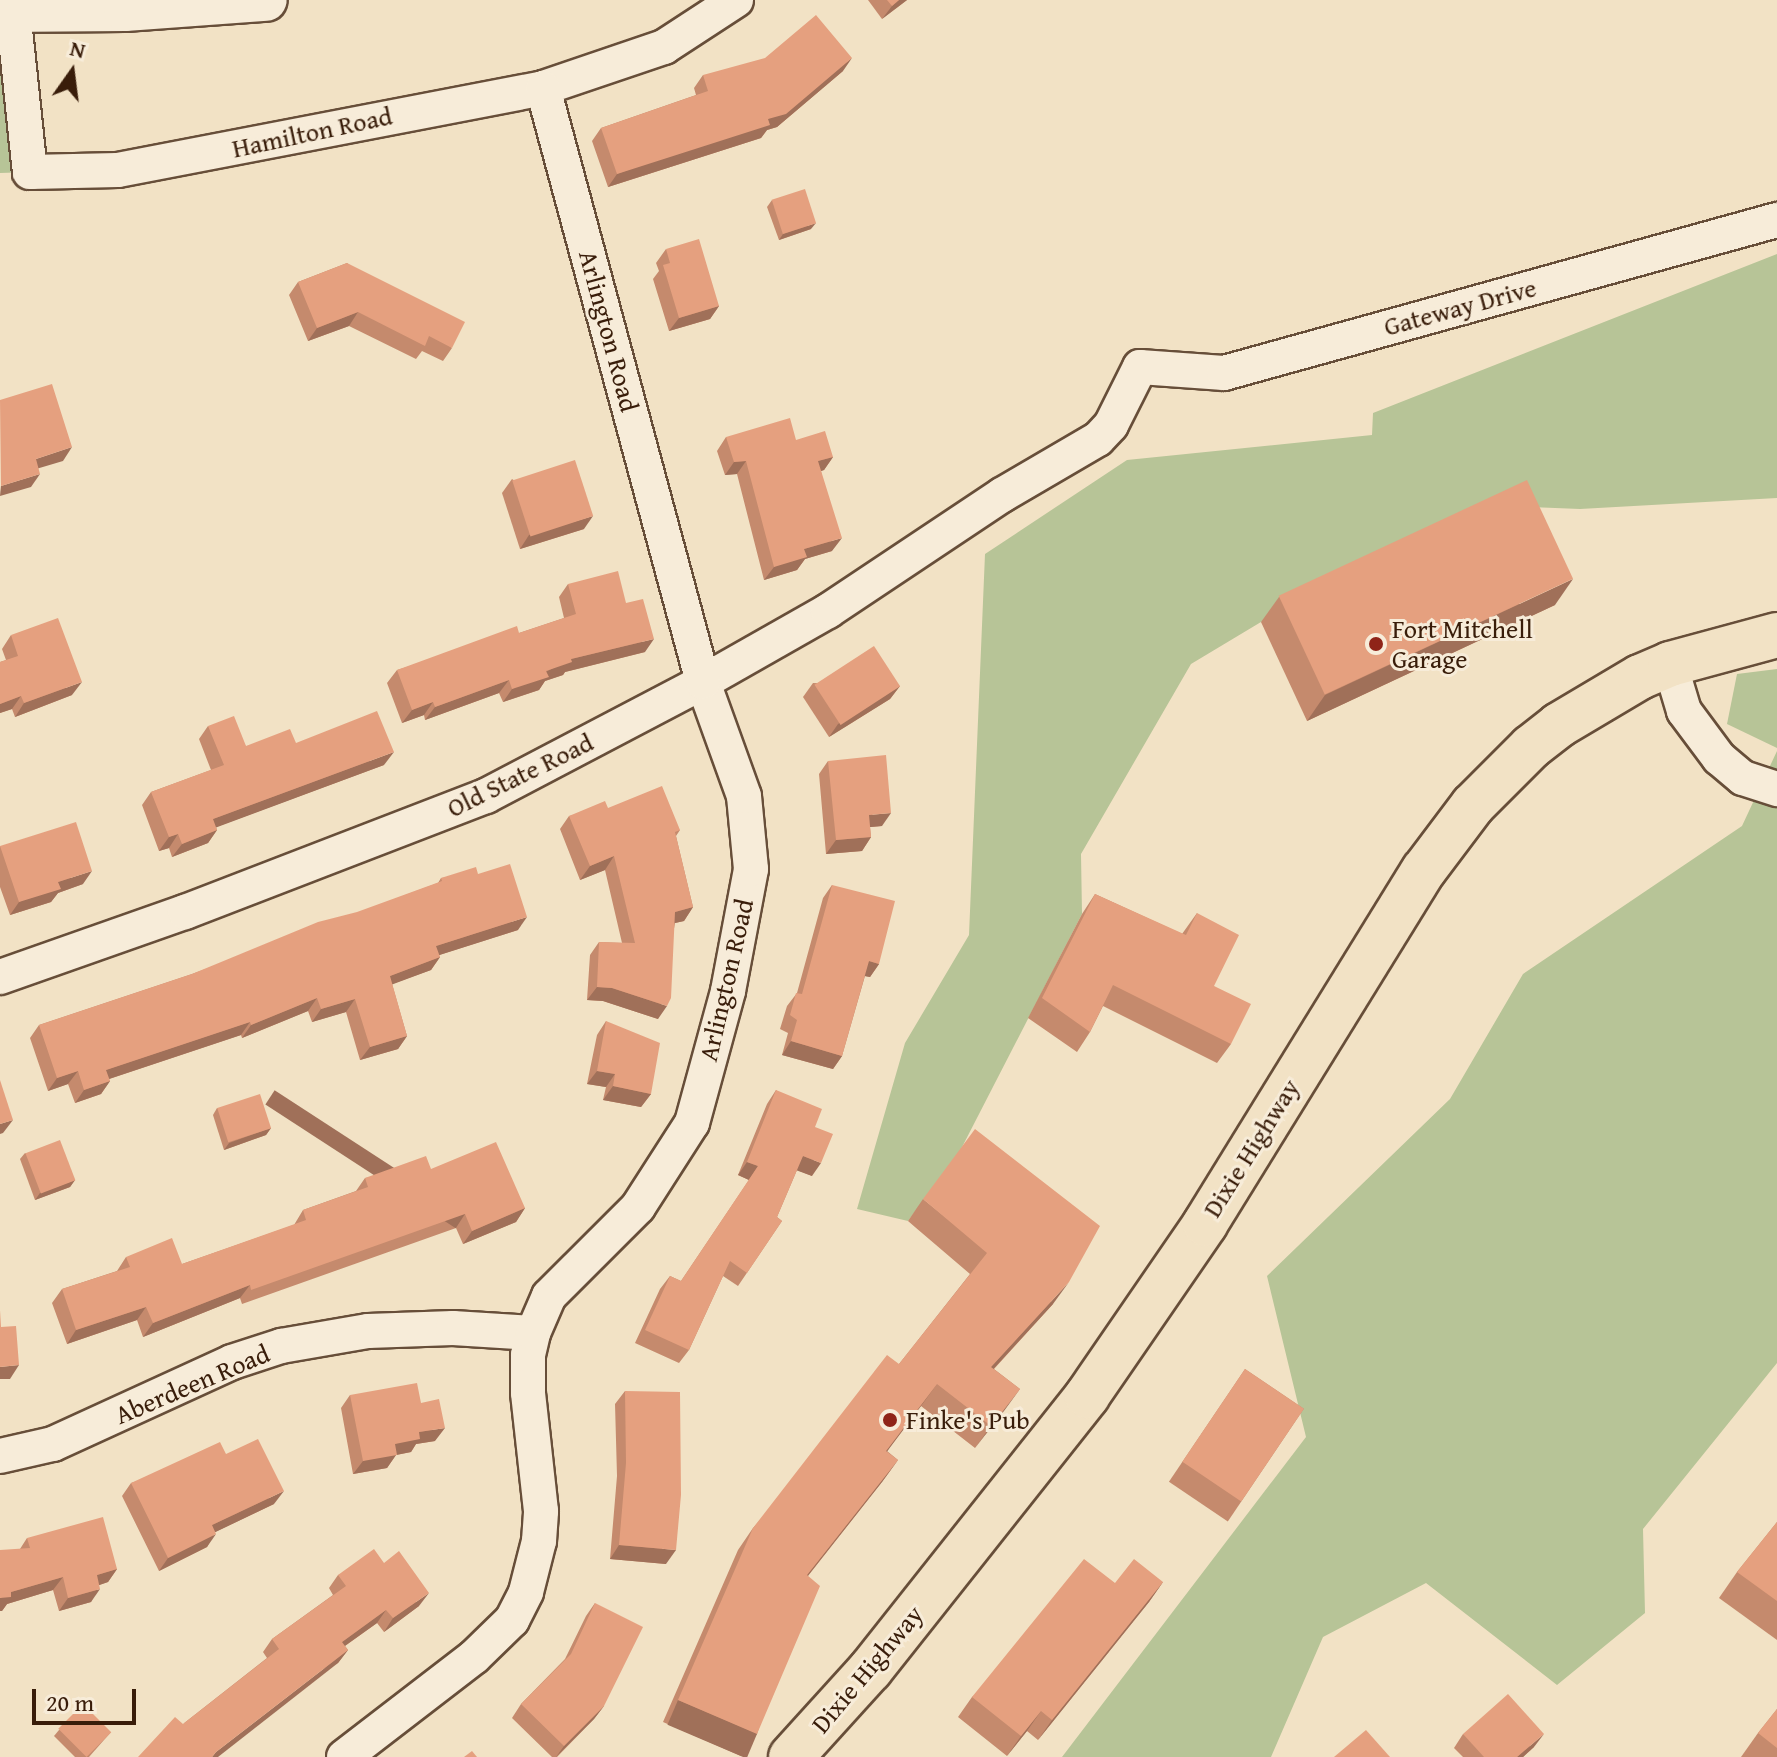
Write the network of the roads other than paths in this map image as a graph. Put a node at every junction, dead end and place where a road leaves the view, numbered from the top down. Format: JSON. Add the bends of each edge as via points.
{"nodes":[{"id":1,"x":266,"y":0,"type":"edge"},
{"id":2,"x":736,"y":0,"type":"edge"},
{"id":3,"x":6,"y":11,"type":"edge"},
{"id":4,"x":543,"y":88,"type":"junction"},
{"id":5,"x":1777,"y":220,"type":"edge"},
{"id":6,"x":1140,"y":367,"type":"joint"},
{"id":7,"x":1777,"y":635,"type":"edge"},
{"id":8,"x":1670,"y":664,"type":"junction"},
{"id":9,"x":703,"y":682,"type":"junction"},
{"id":10,"x":1777,"y":789,"type":"edge"},
{"id":11,"x":0,"y":977,"type":"edge"},
{"id":12,"x":533,"y":1333,"type":"junction"},
{"id":13,"x":0,"y":1456,"type":"edge"},
{"id":14,"x":344,"y":1757,"type":"edge"},
{"id":15,"x":791,"y":1757,"type":"edge"}],
"edges":[{"from":1,"to":3,"type":"street"},
{"from":2,"to":4,"type":"street","name":"Hamilton Road","via":[[664,47]]},
{"from":3,"to":4,"type":"street","name":"Hamilton Road","via":[[30,172],[118,170]]},
{"from":4,"to":9,"type":"street","name":"Arlington Road"},
{"from":5,"to":6,"type":"street","name":"Gateway Drive","via":[[1224,373]]},
{"from":6,"to":9,"type":"street","name":"Old State Road","via":[[1111,425],[1098,439],[1002,495],[828,611]]},
{"from":7,"to":8,"type":"main road","name":"Dixie Highway"},
{"from":8,"to":10,"type":"street","via":[[1684,711],[1719,758],[1743,778]]},
{"from":8,"to":15,"type":"main road","name":"Dixie Highway","via":[[1559,725],[1473,805],[1424,870],[1205,1224],[1087,1396],[870,1670]]},
{"from":9,"to":11,"type":"street","name":"Old State Road","via":[[486,796]]},
{"from":9,"to":12,"type":"street","name":"Arlington Road","via":[[744,796],[750,833],[751,869],[728,991],[692,1123],[638,1207],[549,1296]]},
{"from":12,"to":13,"type":"street","name":"Aberdeen Road","via":[[453,1328],[368,1331],[281,1346],[232,1362],[53,1444]]},
{"from":12,"to":14,"type":"street","name":"Arlington Road","via":[[528,1393],[541,1511],[526,1592],[512,1620],[474,1657]]}]}
